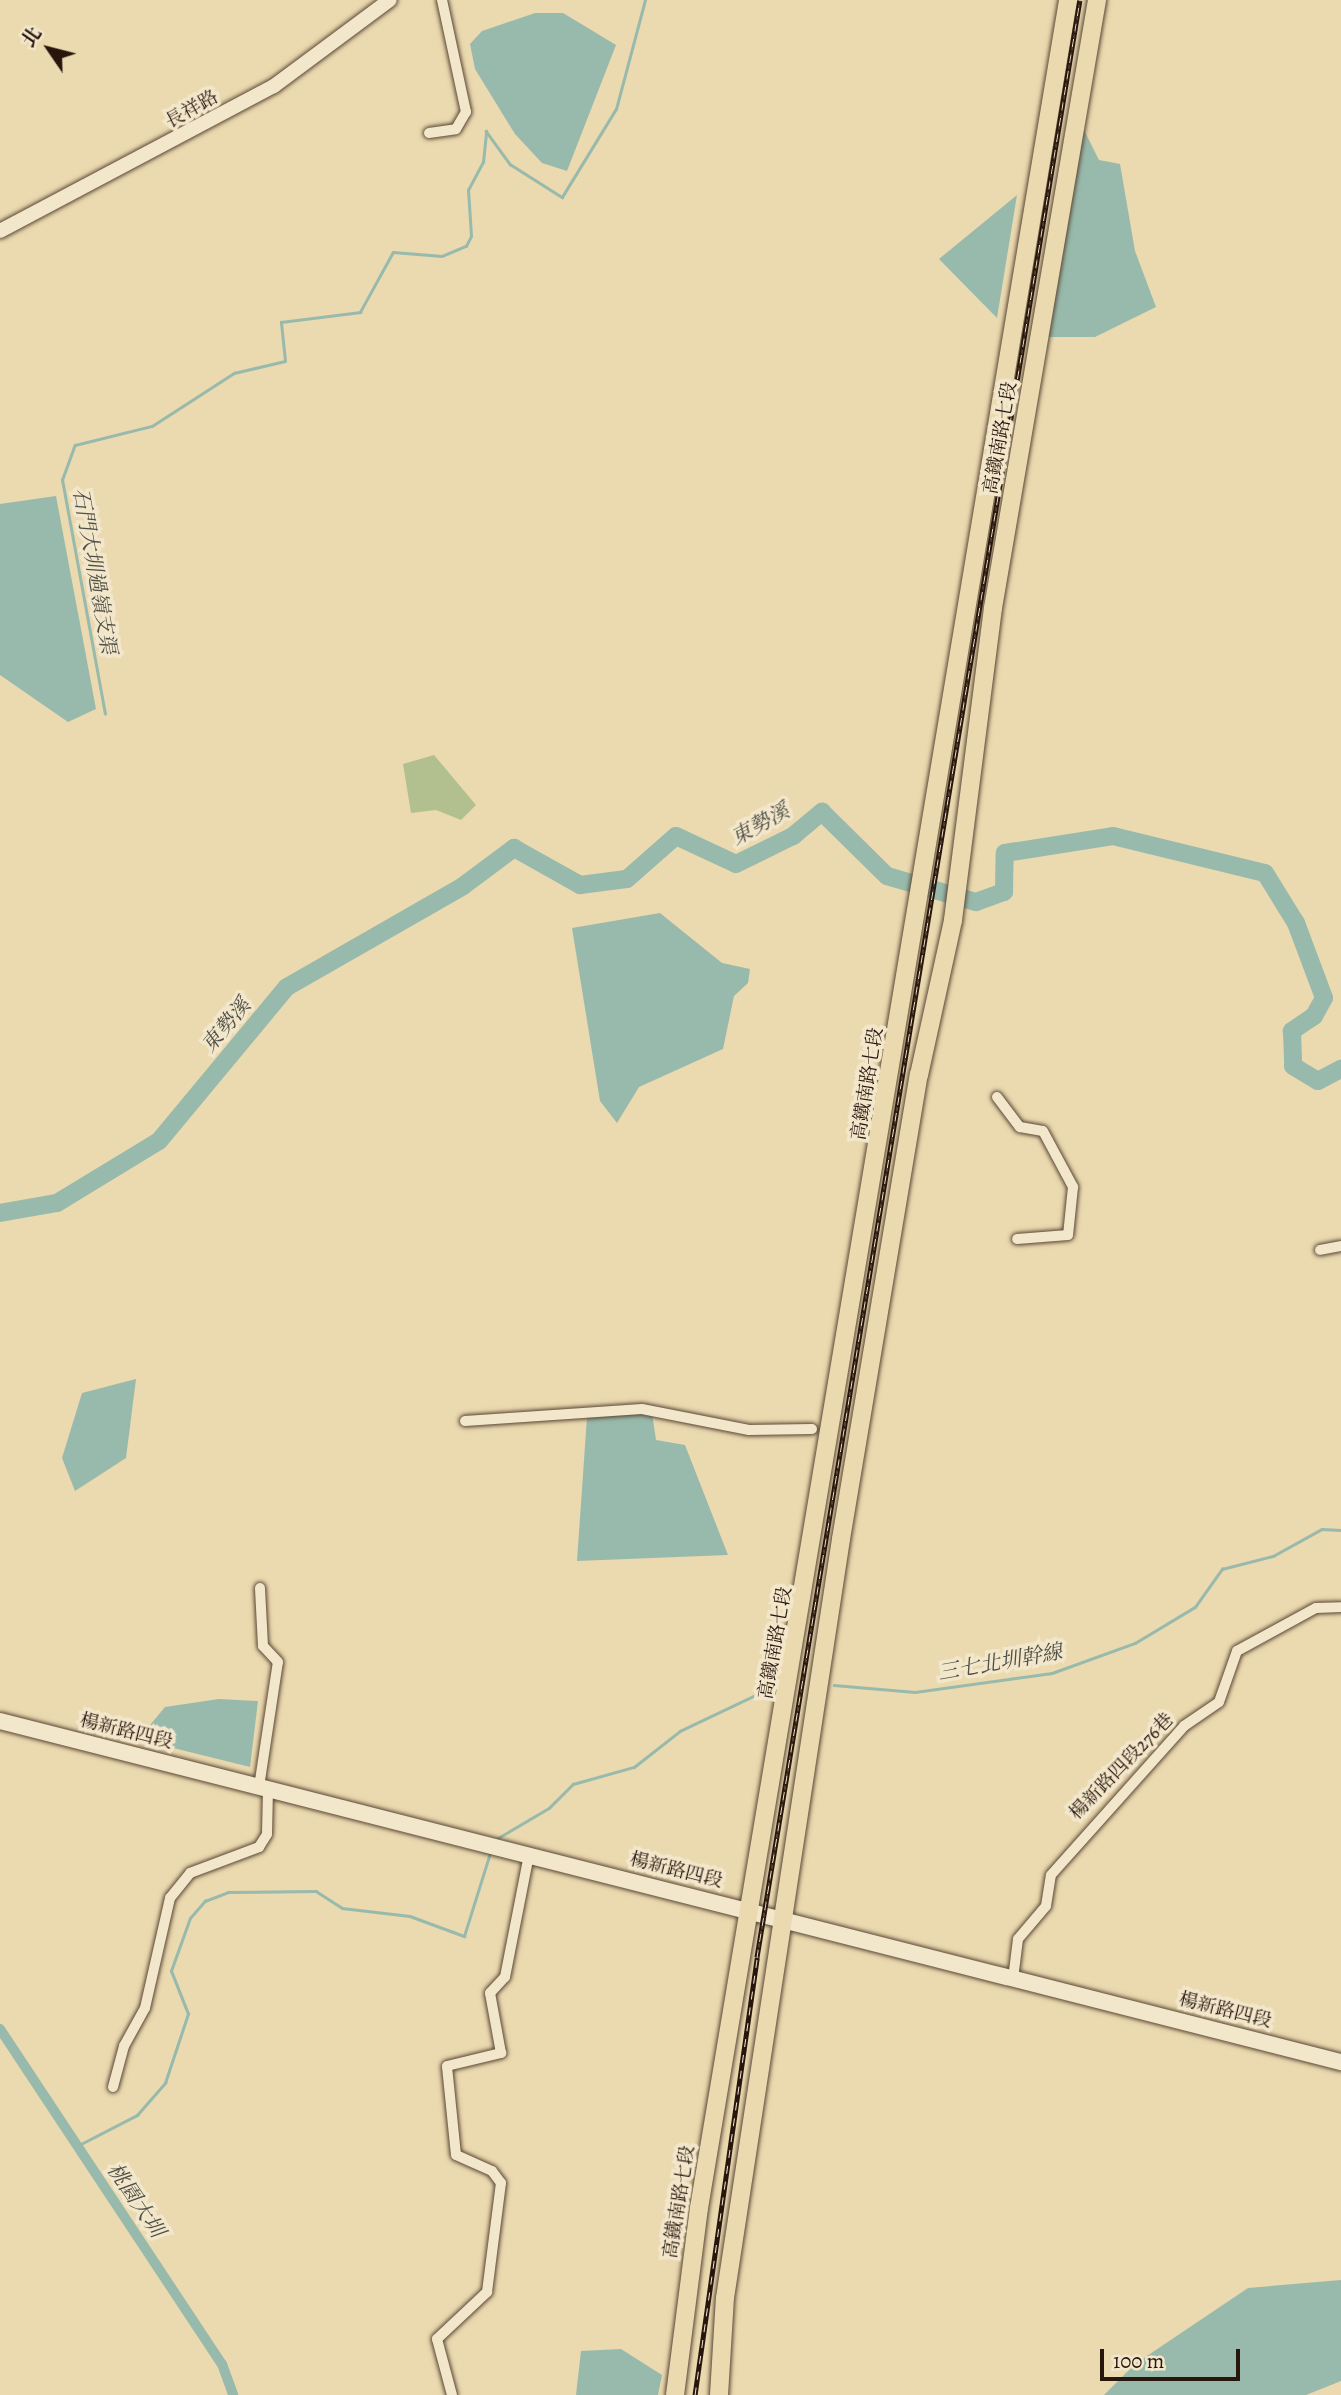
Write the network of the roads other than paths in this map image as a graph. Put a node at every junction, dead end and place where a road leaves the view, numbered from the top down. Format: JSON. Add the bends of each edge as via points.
{"nodes":[{"id":1,"x":390,"y":0,"type":"edge"},
{"id":2,"x":442,"y":0,"type":"edge"},
{"id":3,"x":1068,"y":0,"type":"edge"},
{"id":4,"x":1097,"y":0,"type":"edge"},
{"id":5,"x":429,"y":133,"type":"dead end"},
{"id":6,"x":0,"y":231,"type":"edge"},
{"id":7,"x":998,"y":1097,"type":"dead end"},
{"id":8,"x":1017,"y":1239,"type":"dead end"},
{"id":9,"x":1341,"y":1247,"type":"edge"},
{"id":10,"x":1320,"y":1250,"type":"dead end"},
{"id":11,"x":465,"y":1420,"type":"dead end"},
{"id":12,"x":813,"y":1429,"type":"dead end"},
{"id":13,"x":260,"y":1588,"type":"dead end"},
{"id":14,"x":1341,"y":1607,"type":"edge"},
{"id":15,"x":0,"y":1721,"type":"edge"},
{"id":16,"x":264,"y":1788,"type":"junction"},
{"id":17,"x":529,"y":1855,"type":"junction"},
{"id":18,"x":750,"y":1911,"type":"junction"},
{"id":19,"x":786,"y":1919,"type":"junction"},
{"id":20,"x":1013,"y":1979,"type":"junction"},
{"id":21,"x":1341,"y":2062,"type":"edge"},
{"id":22,"x":113,"y":2087,"type":"dead end"},
{"id":23,"x":452,"y":2395,"type":"edge"},
{"id":24,"x":674,"y":2395,"type":"edge"},
{"id":25,"x":719,"y":2395,"type":"edge"}],
"edges":[{"from":1,"to":6,"type":"street","name":"長祥路","via":[[274,86]]},
{"from":2,"to":5,"type":"street","via":[[466,112],[456,128]]},
{"from":3,"to":18,"type":"main road","name":"高鐵南路七段","via":[[916,897],[900,963]]},
{"from":4,"to":19,"type":"main road","name":"高鐵南路七段","via":[[993,608],[959,885],[841,1539]]},
{"from":7,"to":8,"type":"street","via":[[1020,1128],[1043,1131],[1073,1186],[1068,1235]]},
{"from":9,"to":10,"type":"street"},
{"from":11,"to":12,"type":"street","via":[[642,1409],[749,1430]]},
{"from":13,"to":16,"type":"street","via":[[263,1646],[278,1662]]},
{"from":14,"to":20,"type":"street","name":"楊新路四段276巷","via":[[1316,1608],[1237,1651],[1219,1702],[1184,1726],[1051,1875],[1046,1906],[1018,1940]]},
{"from":15,"to":16,"type":"main road","name":"楊新路四段"},
{"from":16,"to":17,"type":"main road","name":"楊新路四段"},
{"from":16,"to":22,"type":"street","via":[[267,1834],[259,1847],[190,1873],[170,1898],[145,2008],[124,2046]]},
{"from":17,"to":18,"type":"main road","name":"楊新路四段"},
{"from":17,"to":23,"type":"street","via":[[505,1978],[489,1993],[501,2053],[447,2066],[456,2155],[492,2171],[501,2183],[487,2291],[437,2339]]},
{"from":18,"to":19,"type":"main road","name":"楊新路四段"},
{"from":18,"to":24,"type":"main road","name":"高鐵南路七段"},
{"from":19,"to":20,"type":"main road","name":"楊新路四段"},
{"from":19,"to":25,"type":"main road","via":[[726,2290]]},
{"from":20,"to":21,"type":"main road","name":"楊新路四段"}]}
